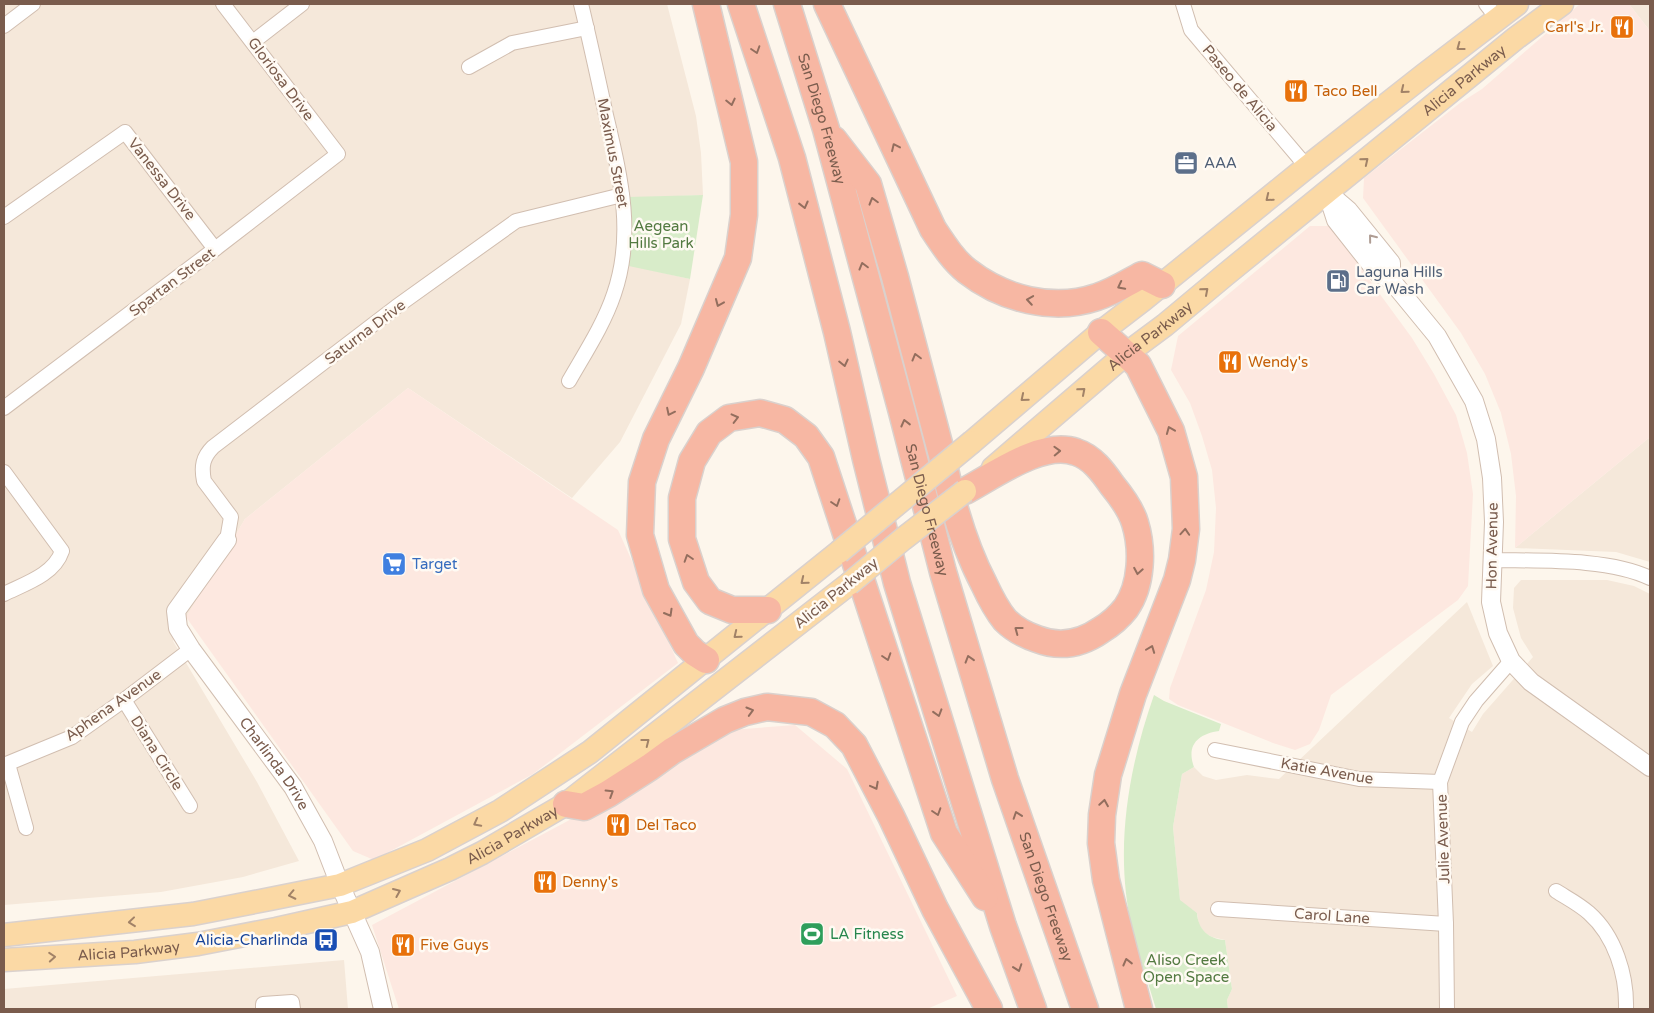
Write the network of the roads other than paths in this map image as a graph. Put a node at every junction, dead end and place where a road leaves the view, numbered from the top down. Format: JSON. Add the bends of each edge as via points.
{"nodes":[{"id":1,"x":33,"y":4,"type":"edge"},
{"id":2,"x":223,"y":4,"type":"edge"},
{"id":3,"x":302,"y":4,"type":"edge"},
{"id":4,"x":582,"y":4,"type":"edge"},
{"id":5,"x":706,"y":4,"type":"edge"},
{"id":6,"x":741,"y":4,"type":"edge"},
{"id":7,"x":787,"y":4,"type":"edge"},
{"id":8,"x":827,"y":4,"type":"edge"},
{"id":9,"x":1183,"y":4,"type":"edge"},
{"id":10,"x":1517,"y":4,"type":"edge"},
{"id":11,"x":1538,"y":4,"type":"edge"},
{"id":12,"x":1562,"y":4,"type":"edge"},
{"id":13,"x":1492,"y":11,"type":"edge"},
{"id":14,"x":4,"y":26,"type":"edge"},
{"id":15,"x":1532,"y":26,"type":"junction"},
{"id":16,"x":587,"y":28,"type":"junction"},
{"id":17,"x":253,"y":42,"type":"junction"},
{"id":18,"x":469,"y":67,"type":"dead end"},
{"id":19,"x":826,"y":129,"type":"junction"},
{"id":20,"x":1405,"y":130,"type":"junction"},
{"id":21,"x":338,"y":154,"type":"joint"},
{"id":22,"x":1307,"y":167,"type":"junction"},
{"id":23,"x":1327,"y":192,"type":"junction"},
{"id":24,"x":622,"y":195,"type":"junction"},
{"id":25,"x":4,"y":217,"type":"edge"},
{"id":26,"x":215,"y":249,"type":"junction"},
{"id":27,"x":1162,"y":286,"type":"junction"},
{"id":28,"x":1101,"y":332,"type":"junction"},
{"id":29,"x":1126,"y":354,"type":"junction"},
{"id":30,"x":569,"y":381,"type":"dead end"},
{"id":31,"x":4,"y":408,"type":"edge"},
{"id":32,"x":4,"y":472,"type":"edge"},
{"id":33,"x":966,"y":491,"type":"junction"},
{"id":34,"x":227,"y":540,"type":"joint"},
{"id":35,"x":1493,"y":560,"type":"junction"},
{"id":36,"x":1650,"y":578,"type":"edge"},
{"id":37,"x":4,"y":594,"type":"edge"},
{"id":38,"x":768,"y":610,"type":"junction"},
{"id":39,"x":191,"y":649,"type":"junction"},
{"id":40,"x":700,"y":656,"type":"junction"},
{"id":41,"x":1511,"y":661,"type":"junction"},
{"id":42,"x":727,"y":679,"type":"junction"},
{"id":43,"x":124,"y":700,"type":"junction"},
{"id":44,"x":1215,"y":750,"type":"dead end"},
{"id":45,"x":6,"y":764,"type":"edge"},
{"id":46,"x":1650,"y":767,"type":"edge"},
{"id":47,"x":1440,"y":782,"type":"junction"},
{"id":48,"x":541,"y":786,"type":"junction"},
{"id":49,"x":190,"y":806,"type":"dead end"},
{"id":50,"x":560,"y":807,"type":"junction"},
{"id":51,"x":26,"y":828,"type":"dead end"},
{"id":52,"x":340,"y":885,"type":"junction"},
{"id":53,"x":1556,"y":891,"type":"dead end"},
{"id":54,"x":1218,"y":909,"type":"dead end"},
{"id":55,"x":352,"y":912,"type":"junction"},
{"id":56,"x":1446,"y":924,"type":"junction"},
{"id":57,"x":1003,"y":926,"type":"junction"},
{"id":58,"x":4,"y":935,"type":"edge"},
{"id":59,"x":4,"y":960,"type":"edge"},
{"id":60,"x":263,"y":1009,"type":"edge"},
{"id":61,"x":293,"y":1009,"type":"edge"},
{"id":62,"x":383,"y":1009,"type":"edge"},
{"id":63,"x":989,"y":1009,"type":"edge"},
{"id":64,"x":1032,"y":1009,"type":"edge"},
{"id":65,"x":1085,"y":1009,"type":"edge"},
{"id":66,"x":1139,"y":1009,"type":"edge"},
{"id":67,"x":1447,"y":1009,"type":"edge"},
{"id":68,"x":1626,"y":1009,"type":"edge"}],
"edges":[{"from":1,"to":14,"type":"street"},
{"from":2,"to":17,"type":"street","name":"Gloriosa Drive"},
{"from":3,"to":17,"type":"street"},
{"from":4,"to":16,"type":"street","name":"Maximus Street"},
{"from":5,"to":40,"type":"highway","one_way":true,"via":[[744,162],[744,215],[738,258],[691,368],[656,439],[642,482],[640,535],[656,590],[686,644]]},
{"from":6,"to":57,"type":"highway","one_way":true,"via":[[792,158],[897,583]]},
{"from":7,"to":19,"type":"highway","name":"San Diego Freeway"},
{"from":27,"to":8,"type":"highway","one_way":true,"via":[[1142,275],[1097,297],[1054,303],[1016,298],[966,270],[933,229]]},
{"from":9,"to":22,"type":"street","name":"Paseo de Alicia","via":[[1191,30]]},
{"from":10,"to":13,"type":"main road","name":"Alicia Parkway"},
{"from":11,"to":15,"type":"main road","via":[[1531,11]]},
{"from":12,"to":15,"type":"main road","name":"Alicia Parkway"},
{"from":13,"to":20,"type":"main road","via":[[1500,32],[1434,89]]},
{"from":13,"to":22,"type":"main road","name":"Alicia Parkway","one_way":true},
{"from":15,"to":20,"type":"main road","name":"Alicia Parkway"},
{"from":16,"to":18,"type":"street","via":[[512,43]]},
{"from":16,"to":24,"type":"street","name":"Maximus Street"},
{"from":17,"to":21,"type":"street","name":"Gloriosa Drive"},
{"from":33,"to":19,"type":"highway","one_way":true,"via":[[1019,461],[1046,451],[1077,452],[1090,460],[1123,498],[1135,523],[1140,556],[1136,586],[1127,606],[1115,620],[1091,637],[1076,643],[1058,644],[1025,635],[995,606],[964,540],[868,184]]},
{"from":65,"to":19,"type":"highway","name":"San Diego Freeway","one_way":true,"via":[[1005,778],[943,572]]},
{"from":23,"to":20,"type":"main road","name":"Alicia Parkway","one_way":true},
{"from":21,"to":26,"type":"street","name":"Spartan Street"},
{"from":22,"to":23,"type":"main road"},
{"from":22,"to":27,"type":"main road","name":"Alicia Parkway","one_way":true},
{"from":29,"to":23,"type":"main road","name":"Alicia Parkway","one_way":true},
{"from":23,"to":35,"type":"street","name":"Hon Avenue","via":[[1336,220],[1377,272],[1391,280],[1437,336],[1474,402],[1486,439],[1492,478]]},
{"from":24,"to":30,"type":"street","name":"Maximus Street","via":[[626,229],[614,294]]},
{"from":24,"to":34,"type":"street","name":"Saturna Drive","via":[[516,221],[396,307],[213,447],[204,459],[203,474],[231,517]]},
{"from":25,"to":26,"type":"street","name":"Vanessa Drive","via":[[125,132]]},
{"from":26,"to":31,"type":"street","name":"Spartan Street"},
{"from":27,"to":28,"type":"main road","name":"Alicia Parkway"},
{"from":28,"to":29,"type":"highway"},
{"from":28,"to":38,"type":"main road","name":"Alicia Parkway","one_way":true,"bridge":true},
{"from":33,"to":29,"type":"main road","name":"Alicia Parkway","one_way":true},
{"from":66,"to":29,"type":"highway","one_way":true,"via":[[1106,880],[1101,843],[1102,815],[1108,775],[1133,694],[1177,580],[1186,529],[1184,477],[1171,431],[1138,365]]},
{"from":32,"to":37,"type":"street","via":[[62,551],[44,573]]},
{"from":33,"to":42,"type":"main road","name":"Alicia Parkway","bridge":true},
{"from":34,"to":39,"type":"street","name":"Charlinda Drive","via":[[176,611],[178,628]]},
{"from":35,"to":36,"type":"street","via":[[1598,564],[1639,572]]},
{"from":35,"to":41,"type":"street","name":"Hon Avenue","via":[[1490,602],[1498,633]]},
{"from":38,"to":40,"type":"main road","name":"Alicia Parkway","one_way":true},
{"from":38,"to":57,"type":"highway","one_way":true,"via":[[732,610],[710,600],[696,582],[682,539],[682,498],[692,460],[704,440],[729,418],[760,413],[785,420],[806,436],[821,457],[944,833]]},
{"from":39,"to":43,"type":"street","name":"Aphena Avenue"},
{"from":39,"to":52,"type":"street","name":"Charlinda Drive","via":[[293,787],[323,841]]},
{"from":40,"to":42,"type":"main road"},
{"from":40,"to":48,"type":"main road","name":"Alicia Parkway","via":[[590,752]]},
{"from":41,"to":46,"type":"street","name":"Hon Avenue","via":[[1531,682]]},
{"from":41,"to":47,"type":"street","name":"Julie Avenue","via":[[1462,722]]},
{"from":50,"to":42,"type":"main road","name":"Alicia Parkway","one_way":true},
{"from":43,"to":45,"type":"street","name":"Aphena Avenue","via":[[72,737]]},
{"from":43,"to":49,"type":"street","name":"Diana Circle"},
{"from":44,"to":47,"type":"street","name":"Katie Avenue","via":[[1359,779]]},
{"from":45,"to":51,"type":"street"},
{"from":47,"to":56,"type":"street","name":"Julie Avenue"},
{"from":48,"to":50,"type":"main road"},
{"from":48,"to":52,"type":"main road","name":"Alicia Parkway","one_way":true,"via":[[427,850]]},
{"from":55,"to":50,"type":"main road","name":"Alicia Parkway","one_way":true,"via":[[482,853]]},
{"from":50,"to":63,"type":"highway","one_way":true,"via":[[584,807],[672,751],[745,712],[767,706],[812,712],[835,725],[854,745],[935,909]]},
{"from":52,"to":55,"type":"street","name":"Charlinda Drive"},
{"from":52,"to":58,"type":"main road","name":"Alicia Parkway","one_way":true,"via":[[193,914]]},
{"from":53,"to":68,"type":"street","via":[[1590,914],[1606,933],[1621,970]]},
{"from":54,"to":56,"type":"street","name":"Carol Lane"},
{"from":59,"to":55,"type":"main road","name":"Alicia Parkway","one_way":true,"via":[[135,952],[198,944]]},
{"from":55,"to":62,"type":"street","name":"Charlinda Drive","via":[[370,952]]},
{"from":56,"to":67,"type":"street","name":"Julie Avenue"},
{"from":57,"to":64,"type":"highway","one_way":true},
{"from":60,"to":61,"type":"street","via":[[263,1004],[292,1002]]}]}
